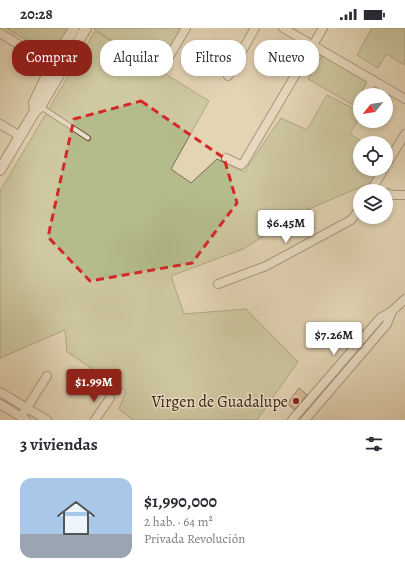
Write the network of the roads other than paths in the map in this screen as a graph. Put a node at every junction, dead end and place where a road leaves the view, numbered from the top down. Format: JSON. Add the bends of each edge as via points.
{"nodes":[{"id":1,"x":74,"y":28,"type":"edge"},
{"id":2,"x":86,"y":28,"type":"edge"},
{"id":3,"x":186,"y":28,"type":"edge"},
{"id":4,"x":255,"y":28,"type":"edge"},
{"id":5,"x":283,"y":28,"type":"edge"},
{"id":6,"x":323,"y":28,"type":"edge"},
{"id":7,"x":0,"y":33,"type":"edge"},
{"id":8,"x":12,"y":40,"type":"edge"},
{"id":9,"x":69,"y":40,"type":"edge"},
{"id":10,"x":77,"y":40,"type":"edge"},
{"id":11,"x":303,"y":40,"type":"edge"},
{"id":12,"x":316,"y":40,"type":"edge"},
{"id":13,"x":246,"y":44,"type":"edge"},
{"id":14,"x":319,"y":49,"type":"edge"},
{"id":15,"x":173,"y":50,"type":"edge"},
{"id":16,"x":52,"y":76,"type":"edge"},
{"id":17,"x":295,"y":76,"type":"edge"},
{"id":18,"x":373,"y":80,"type":"junction"},
{"id":19,"x":369,"y":88,"type":"edge"},
{"id":20,"x":405,"y":99,"type":"edge"},
{"id":21,"x":36,"y":107,"type":"junction"},
{"id":22,"x":0,"y":124,"type":"edge"},
{"id":23,"x":405,"y":134,"type":"edge"},
{"id":24,"x":20,"y":136,"type":"junction"},
{"id":25,"x":88,"y":138,"type":"dead end"},
{"id":26,"x":393,"y":154,"type":"edge"},
{"id":27,"x":226,"y":158,"type":"dead end"},
{"id":28,"x":0,"y":170,"type":"edge"},
{"id":29,"x":393,"y":195,"type":"edge"},
{"id":30,"x":405,"y":195,"type":"edge"},
{"id":31,"x":353,"y":218,"type":"edge"},
{"id":32,"x":218,"y":284,"type":"dead end"},
{"id":33,"x":405,"y":299,"type":"edge"},
{"id":34,"x":392,"y":311,"type":"junction"},
{"id":35,"x":351,"y":352,"type":"junction"},
{"id":36,"x":357,"y":358,"type":"junction"},
{"id":37,"x":47,"y":376,"type":"dead end"},
{"id":38,"x":0,"y":392,"type":"edge"},
{"id":39,"x":110,"y":398,"type":"dead end"},
{"id":40,"x":0,"y":404,"type":"edge"},
{"id":41,"x":26,"y":408,"type":"junction"},
{"id":42,"x":23,"y":418,"type":"edge"},
{"id":43,"x":47,"y":420,"type":"edge"},
{"id":44,"x":95,"y":420,"type":"edge"},
{"id":45,"x":292,"y":420,"type":"edge"},
{"id":46,"x":305,"y":420,"type":"edge"}],
"edges":[{"from":1,"to":9,"type":"street"},
{"from":2,"to":10,"type":"street"},
{"from":3,"to":15,"type":"street"},
{"from":4,"to":13,"type":"street"},
{"from":5,"to":11,"type":"street"},
{"from":6,"to":12,"type":"street"},
{"from":7,"to":8,"type":"street"},
{"from":14,"to":18,"type":"street"},
{"from":16,"to":21,"type":"street"},
{"from":17,"to":27,"type":"street","via":[[244,162],[241,165]]},
{"from":18,"to":19,"type":"street"},
{"from":18,"to":20,"type":"street"},
{"from":21,"to":24,"type":"street"},
{"from":21,"to":25,"type":"lane"},
{"from":22,"to":24,"type":"street"},
{"from":23,"to":26,"type":"street"},
{"from":24,"to":28,"type":"street"},
{"from":29,"to":30,"type":"street"},
{"from":31,"to":32,"type":"street","via":[[266,266]]},
{"from":33,"to":34,"type":"street"},
{"from":34,"to":35,"type":"street","via":[[380,318]]},
{"from":34,"to":36,"type":"street","via":[[387,324]]},
{"from":35,"to":36,"type":"street"},
{"from":35,"to":45,"type":"street"},
{"from":36,"to":46,"type":"street"},
{"from":37,"to":41,"type":"street"},
{"from":38,"to":41,"type":"street"},
{"from":39,"to":44,"type":"street"},
{"from":40,"to":42,"type":"street"},
{"from":41,"to":42,"type":"street"},
{"from":41,"to":43,"type":"street"}]}
